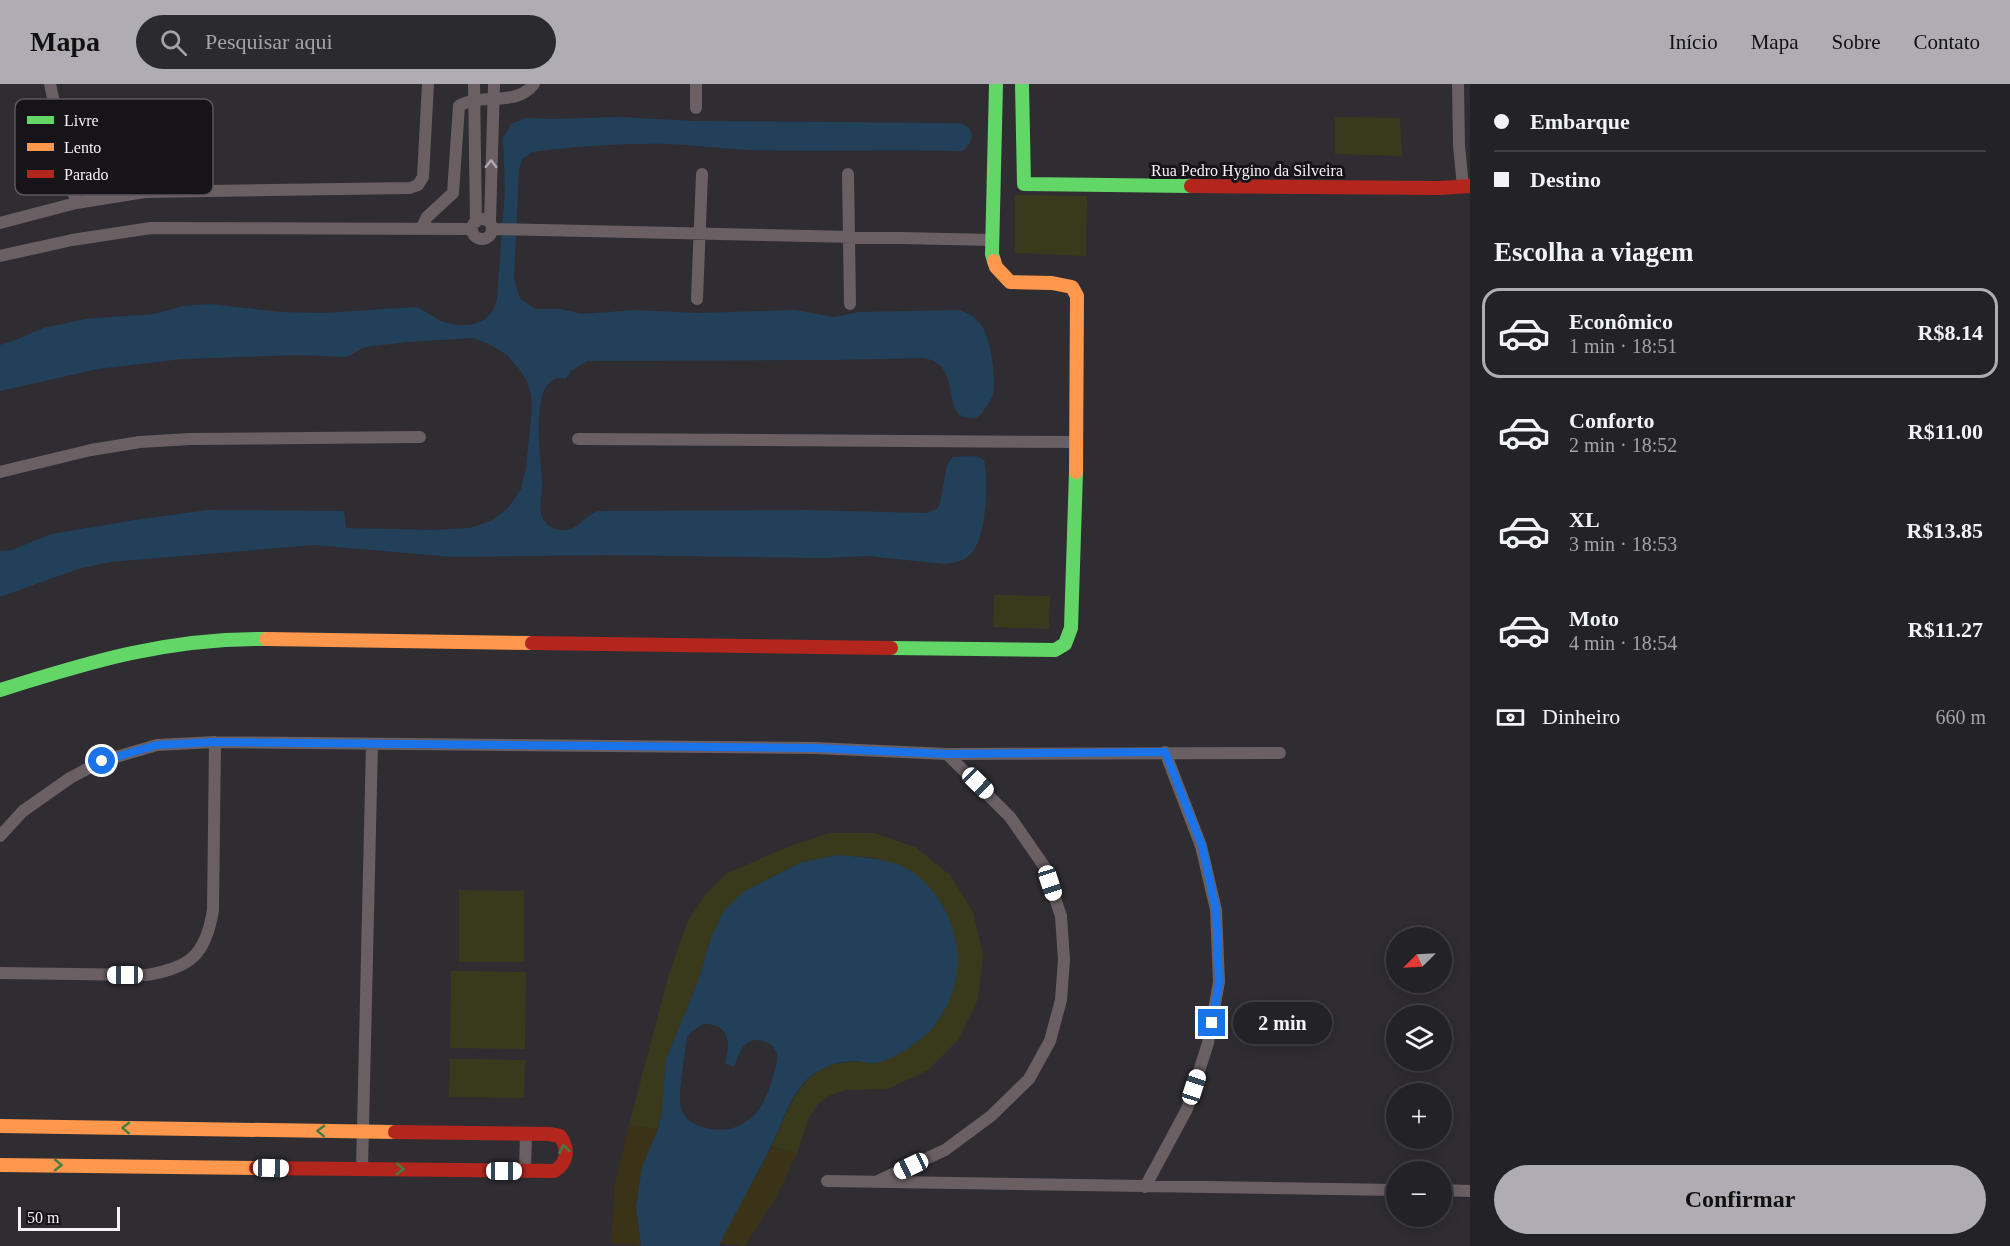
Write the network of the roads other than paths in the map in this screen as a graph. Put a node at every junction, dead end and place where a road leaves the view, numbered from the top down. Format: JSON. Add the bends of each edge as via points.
{"nodes":[{"id":1,"x":50,"y":84,"type":"edge"},
{"id":2,"x":428,"y":84,"type":"edge"},
{"id":3,"x":474,"y":84,"type":"edge"},
{"id":4,"x":494,"y":84,"type":"edge"},
{"id":5,"x":534,"y":84,"type":"edge"},
{"id":6,"x":696,"y":84,"type":"edge"},
{"id":7,"x":996,"y":84,"type":"edge"},
{"id":8,"x":1022,"y":84,"type":"edge"},
{"id":9,"x":1458,"y":84,"type":"edge"},
{"id":10,"x":53,"y":99,"type":"edge"},
{"id":11,"x":474,"y":100,"type":"junction"},
{"id":12,"x":493,"y":100,"type":"junction"},
{"id":13,"x":696,"y":108,"type":"dead end"},
{"id":14,"x":702,"y":174,"type":"dead end"},
{"id":15,"x":848,"y":174,"type":"dead end"},
{"id":16,"x":1467,"y":187,"type":"edge"},
{"id":17,"x":213,"y":191,"type":"edge"},
{"id":18,"x":74,"y":195,"type":"edge"},
{"id":19,"x":126,"y":195,"type":"edge"},
{"id":20,"x":76,"y":203,"type":"junction"},
{"id":21,"x":0,"y":223,"type":"edge"},
{"id":22,"x":474,"y":225,"type":"junction"},
{"id":23,"x":493,"y":227,"type":"junction"},
{"id":24,"x":421,"y":229,"type":"junction"},
{"id":25,"x":699,"y":233,"type":"junction"},
{"id":26,"x":848,"y":237,"type":"junction"},
{"id":27,"x":993,"y":240,"type":"junction"},
{"id":28,"x":0,"y":256,"type":"edge"},
{"id":29,"x":697,"y":299,"type":"dead end"},
{"id":30,"x":850,"y":304,"type":"dead end"},
{"id":31,"x":420,"y":437,"type":"dead end"},
{"id":32,"x":578,"y":439,"type":"dead end"},
{"id":33,"x":1077,"y":442,"type":"junction"},
{"id":34,"x":0,"y":472,"type":"edge"},
{"id":35,"x":0,"y":690,"type":"edge"},
{"id":36,"x":215,"y":742,"type":"junction"},
{"id":37,"x":372,"y":744,"type":"junction"},
{"id":38,"x":1165,"y":752,"type":"junction"},
{"id":39,"x":1280,"y":753,"type":"dead end"},
{"id":40,"x":947,"y":754,"type":"junction"},
{"id":41,"x":0,"y":836,"type":"edge"},
{"id":42,"x":0,"y":974,"type":"edge"},
{"id":43,"x":0,"y":1126,"type":"edge"},
{"id":44,"x":364,"y":1131,"type":"junction"},
{"id":45,"x":526,"y":1134,"type":"junction"},
{"id":46,"x":0,"y":1165,"type":"edge"},
{"id":47,"x":362,"y":1169,"type":"junction"},
{"id":48,"x":525,"y":1171,"type":"junction"},
{"id":49,"x":827,"y":1181,"type":"dead end"},
{"id":50,"x":876,"y":1182,"type":"junction"},
{"id":51,"x":1145,"y":1187,"type":"junction"},
{"id":52,"x":1386,"y":1190,"type":"edge"},
{"id":53,"x":1452,"y":1190,"type":"edge"},
{"id":54,"x":1452,"y":1191,"type":"edge"},
{"id":55,"x":1470,"y":1191,"type":"edge"},
{"id":56,"x":1470,"y":1197,"type":"edge"}],
"edges":[{"from":1,"to":10,"type":"street"},
{"from":2,"to":17,"type":"street","via":[[423,177],[418,185]]},
{"from":3,"to":11,"type":"street"},
{"from":4,"to":12,"type":"street"},
{"from":5,"to":12,"type":"street","via":[[528,92]]},
{"from":6,"to":13,"type":"street"},
{"from":7,"to":27,"type":"street"},
{"from":8,"to":16,"type":"street","name":"Rua Pedro Hygino da Silveira","via":[[1024,184]]},
{"from":9,"to":16,"type":"street","via":[[1459,145]]},
{"from":11,"to":12,"type":"street"},
{"from":11,"to":22,"type":"street"},
{"from":11,"to":24,"type":"street","via":[[457,108],[453,193]]},
{"from":23,"to":12,"type":"street","one_way":true},
{"from":14,"to":25,"type":"street"},
{"from":15,"to":26,"type":"street"},
{"from":18,"to":20,"type":"street"},
{"from":19,"to":20,"type":"street"},
{"from":20,"to":21,"type":"street"},
{"from":22,"to":23,"type":"street","via":[[484,219]]},
{"from":22,"to":23,"type":"street","via":[[475,235],[484,238]]},
{"from":22,"to":24,"type":"street"},
{"from":23,"to":25,"type":"street"},
{"from":24,"to":28,"type":"street","via":[[151,228]]},
{"from":25,"to":26,"type":"street"},
{"from":25,"to":29,"type":"street"},
{"from":26,"to":27,"type":"street"},
{"from":26,"to":30,"type":"street"},
{"from":27,"to":33,"type":"street","via":[[996,267],[1010,282],[1052,283],[1071,287],[1077,296]]},
{"from":31,"to":34,"type":"street","via":[[140,442]]},
{"from":32,"to":33,"type":"street"},
{"from":33,"to":35,"type":"street","via":[[1071,628],[1065,644],[1055,650],[255,639],[150,648]]},
{"from":36,"to":37,"type":"street"},
{"from":36,"to":41,"type":"street","via":[[157,745],[102,761],[33,805]]},
{"from":36,"to":42,"type":"street","via":[[213,909],[210,932],[202,948],[168,972],[146,975]]},
{"from":37,"to":40,"type":"street","via":[[815,748]]},
{"from":37,"to":44,"type":"street"},
{"from":38,"to":39,"type":"street"},
{"from":38,"to":40,"type":"street"},
{"from":38,"to":51,"type":"street","via":[[1202,846],[1216,910],[1219,982],[1208,1043],[1187,1109]]},
{"from":40,"to":50,"type":"street","via":[[1010,817],[1044,866],[1061,916],[1061,1000],[1050,1041],[1029,1079],[991,1116],[945,1150]]},
{"from":44,"to":43,"type":"street","one_way":true},
{"from":44,"to":45,"type":"street"},
{"from":44,"to":47,"type":"street"},
{"from":45,"to":48,"type":"street"},
{"from":48,"to":45,"type":"street","one_way":true,"via":[[554,1171],[566,1162],[565,1142],[560,1136]]},
{"from":46,"to":47,"type":"street","one_way":true},
{"from":47,"to":48,"type":"street","one_way":true},
{"from":49,"to":50,"type":"street"},
{"from":50,"to":51,"type":"street"},
{"from":51,"to":52,"type":"street"},
{"from":53,"to":55,"type":"street"},
{"from":54,"to":56,"type":"street"}]}
